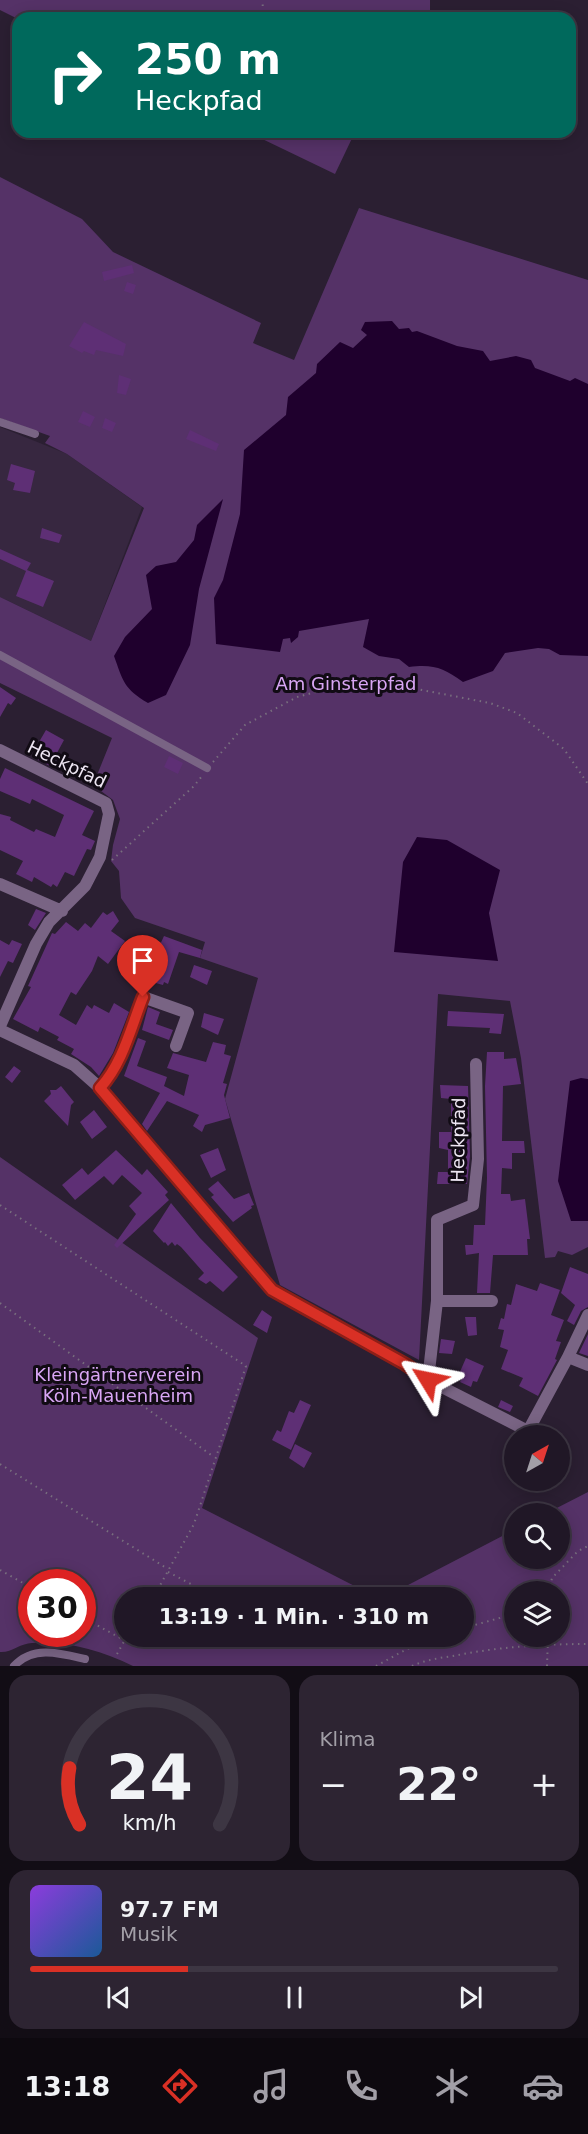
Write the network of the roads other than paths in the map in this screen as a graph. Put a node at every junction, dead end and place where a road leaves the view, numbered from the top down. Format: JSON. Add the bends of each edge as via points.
{"nodes":[{"id":1,"x":0,"y":422,"type":"edge"},
{"id":2,"x":35,"y":434,"type":"dead end"},
{"id":3,"x":0,"y":655,"type":"edge"},
{"id":4,"x":0,"y":750,"type":"edge"},
{"id":5,"x":207,"y":768,"type":"road end"},
{"id":6,"x":0,"y":884,"type":"edge"},
{"id":7,"x":62,"y":911,"type":"junction"},
{"id":8,"x":0,"y":1028,"type":"edge"},
{"id":9,"x":176,"y":1046,"type":"dead end"},
{"id":10,"x":476,"y":1064,"type":"dead end"},
{"id":11,"x":100,"y":1088,"type":"junction"},
{"id":12,"x":437,"y":1301,"type":"junction"},
{"id":13,"x":492,"y":1301,"type":"dead end"},
{"id":14,"x":588,"y":1315,"type":"edge"},
{"id":15,"x":568,"y":1357,"type":"junction"},
{"id":16,"x":588,"y":1365,"type":"edge"},
{"id":17,"x":428,"y":1380,"type":"junction"},
{"id":18,"x":85,"y":1659,"type":"dead end"},
{"id":19,"x":14,"y":1666,"type":"edge"}],
"edges":[{"from":1,"to":2,"type":"lane"},
{"from":3,"to":5,"type":"lane"},
{"from":4,"to":7,"type":"street","name":"Heckpfad","via":[[106,803],[109,814],[100,857],[85,885]]},
{"from":6,"to":7,"type":"street"},
{"from":7,"to":8,"type":"street","name":"Heckpfad","via":[[49,922],[36,944]]},
{"from":8,"to":11,"type":"street","name":"Heckpfad","via":[[74,1065]]},
{"from":9,"to":11,"type":"street","via":[[188,1013],[143,997],[118,1063]]},
{"from":10,"to":12,"type":"street","name":"Heckpfad","via":[[478,1159],[473,1205],[437,1220]]},
{"from":11,"to":17,"type":"street","name":"Heckpfad","via":[[272,1290]]},
{"from":12,"to":13,"type":"street"},
{"from":12,"to":17,"type":"street","name":"Heckpfad"},
{"from":14,"to":15,"type":"street","name":"Heckpfad"},
{"from":15,"to":16,"type":"street"},
{"from":15,"to":17,"type":"street","name":"Heckpfad","via":[[528,1431]]},
{"from":18,"to":19,"type":"lane","via":[[41,1652],[31,1653]]}]}
